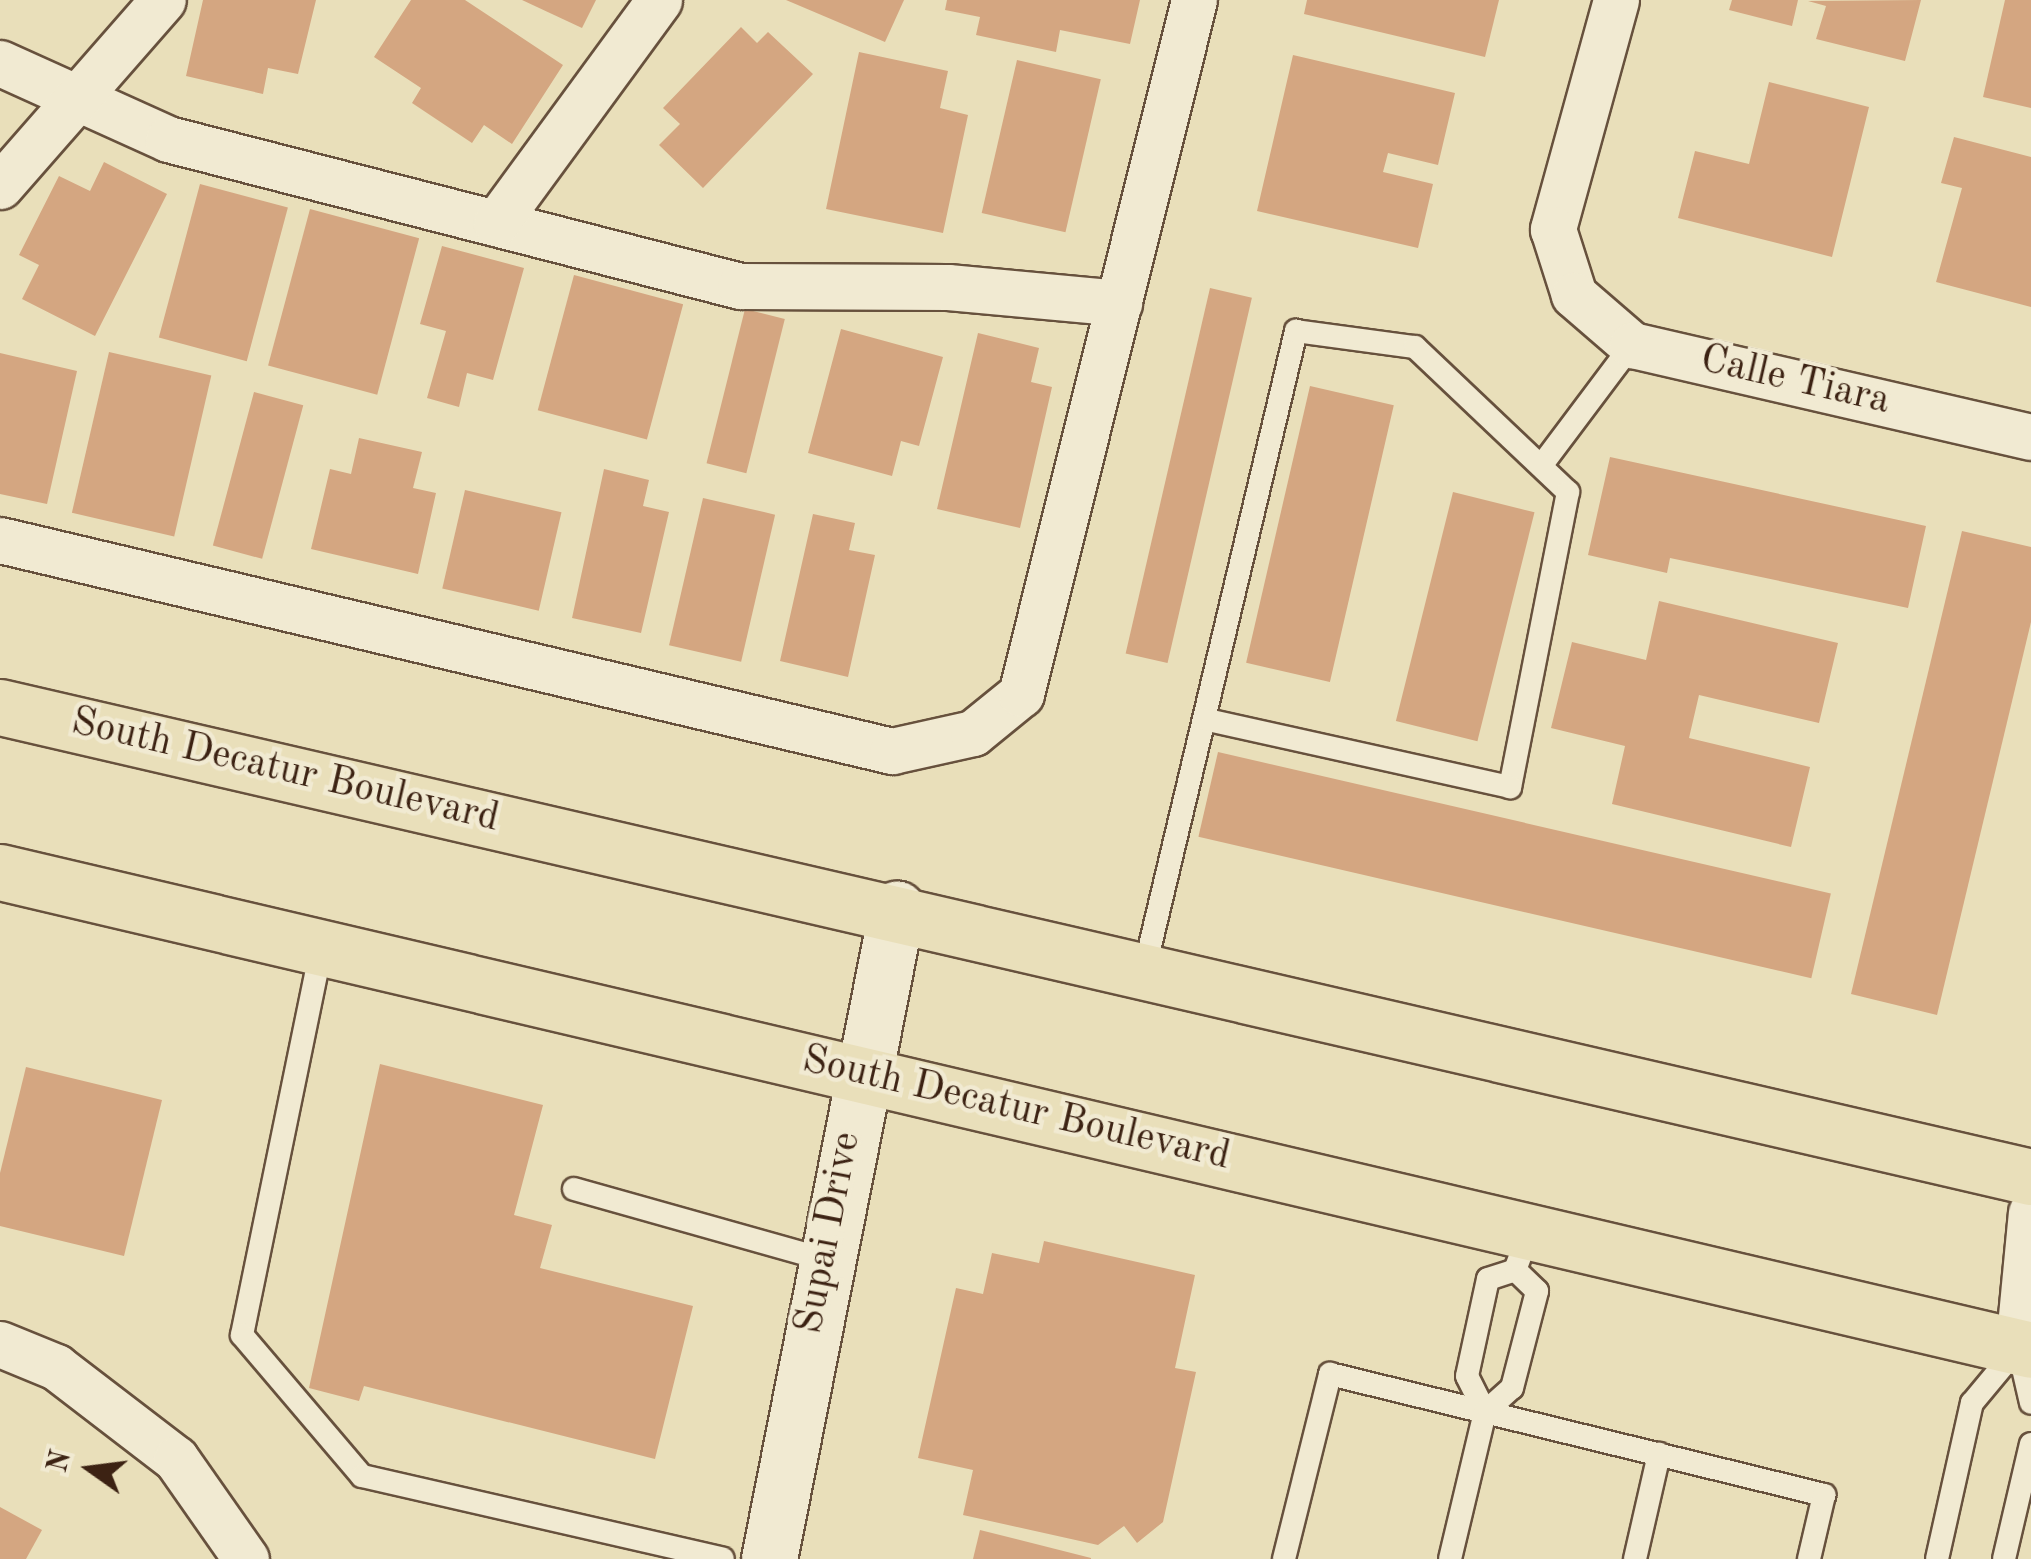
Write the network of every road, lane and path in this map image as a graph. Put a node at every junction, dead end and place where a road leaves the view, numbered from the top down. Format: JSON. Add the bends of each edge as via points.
{"nodes":[{"id":1,"x":163,"y":0,"type":"edge"},
{"id":2,"x":660,"y":0,"type":"edge"},
{"id":3,"x":1194,"y":0,"type":"edge"},
{"id":4,"x":1616,"y":0,"type":"edge"},
{"id":5,"x":0,"y":63,"type":"edge"},
{"id":6,"x":79,"y":98,"type":"junction"},
{"id":7,"x":0,"y":186,"type":"edge"},
{"id":8,"x":496,"y":224,"type":"junction"},
{"id":9,"x":1119,"y":303,"type":"junction"},
{"id":10,"x":1632,"y":345,"type":"junction"},
{"id":11,"x":2031,"y":437,"type":"edge"},
{"id":12,"x":1541,"y":466,"type":"junction"},
{"id":13,"x":0,"y":540,"type":"edge"},
{"id":14,"x":0,"y":707,"type":"edge"},
{"id":15,"x":1204,"y":718,"type":"junction"},
{"id":16,"x":0,"y":872,"type":"edge"},
{"id":17,"x":897,"y":908,"type":"junction"},
{"id":18,"x":321,"y":950,"type":"junction"},
{"id":19,"x":1145,"y":967,"type":"junction"},
{"id":20,"x":861,"y":1074,"type":"junction"},
{"id":21,"x":2031,"y":1178,"type":"edge"},
{"id":22,"x":574,"y":1189,"type":"dead end"},
{"id":23,"x":2031,"y":1213,"type":"edge"},
{"id":24,"x":1523,"y":1249,"type":"junction"},
{"id":25,"x":823,"y":1258,"type":"junction"},
{"id":26,"x":0,"y":1344,"type":"edge"},
{"id":27,"x":2025,"y":1349,"type":"edge"},
{"id":28,"x":2031,"y":1403,"type":"edge"},
{"id":29,"x":1485,"y":1412,"type":"junction"},
{"id":30,"x":2031,"y":1444,"type":"edge"},
{"id":31,"x":1659,"y":1454,"type":"junction"},
{"id":32,"x":760,"y":1557,"type":"edge"},
{"id":33,"x":246,"y":1559,"type":"edge"},
{"id":34,"x":1284,"y":1559,"type":"edge"},
{"id":35,"x":1450,"y":1559,"type":"edge"},
{"id":36,"x":1635,"y":1559,"type":"edge"},
{"id":37,"x":1809,"y":1559,"type":"edge"},
{"id":38,"x":1937,"y":1559,"type":"edge"},
{"id":39,"x":2004,"y":1559,"type":"edge"}],
"edges":[{"from":1,"to":6,"type":"street"},
{"from":2,"to":8,"type":"street"},
{"from":3,"to":9,"type":"street"},
{"from":4,"to":10,"type":"street","name":"Calle Tiara","via":[[1553,230],[1574,295]]},
{"from":5,"to":6,"type":"street"},
{"from":6,"to":7,"type":"street"},
{"from":6,"to":8,"type":"street","via":[[168,139]]},
{"from":8,"to":9,"type":"street","via":[[740,286],[948,287]]},
{"from":9,"to":13,"type":"street","via":[[1022,694],[974,733],[892,751]]},
{"from":10,"to":11,"type":"street","name":"Calle Tiara"},
{"from":10,"to":12,"type":"lane"},
{"from":12,"to":15,"type":"lane","via":[[1568,492],[1510,787]]},
{"from":12,"to":15,"type":"lane","via":[[1415,347],[1296,331]]},
{"from":14,"to":17,"type":"main road","name":"South Decatur Boulevard"},
{"from":15,"to":19,"type":"lane"},
{"from":16,"to":18,"type":"main road","name":"South Decatur Boulevard"},
{"from":17,"to":19,"type":"main road","name":"South Decatur Boulevard"},
{"from":17,"to":20,"type":"street","name":"Supai Drive"},
{"from":18,"to":20,"type":"main road","name":"South Decatur Boulevard"},
{"from":18,"to":32,"type":"lane","via":[[242,1335],[362,1476]]},
{"from":19,"to":21,"type":"main road","name":"South Decatur Boulevard"},
{"from":20,"to":24,"type":"main road","name":"South Decatur Boulevard"},
{"from":20,"to":25,"type":"street","name":"Supai Drive"},
{"from":22,"to":25,"type":"lane"},
{"from":23,"to":27,"type":"street"},
{"from":24,"to":27,"type":"main road","name":"South Decatur Boulevard"},
{"from":24,"to":29,"type":"lane","via":[[1536,1291],[1512,1388]]},
{"from":24,"to":29,"type":"lane","via":[[1488,1279],[1467,1376]]},
{"from":25,"to":32,"type":"street","name":"Supai Drive"},
{"from":26,"to":33,"type":"street","via":[[56,1367],[176,1459]]},
{"from":27,"to":28,"type":"lane"},
{"from":27,"to":38,"type":"lane","via":[[1972,1403]]},
{"from":29,"to":31,"type":"lane"},
{"from":29,"to":34,"type":"lane","via":[[1330,1374]]},
{"from":29,"to":35,"type":"lane"},
{"from":30,"to":39,"type":"lane"},
{"from":31,"to":36,"type":"lane"},
{"from":31,"to":37,"type":"lane","via":[[1824,1494]]}]}
